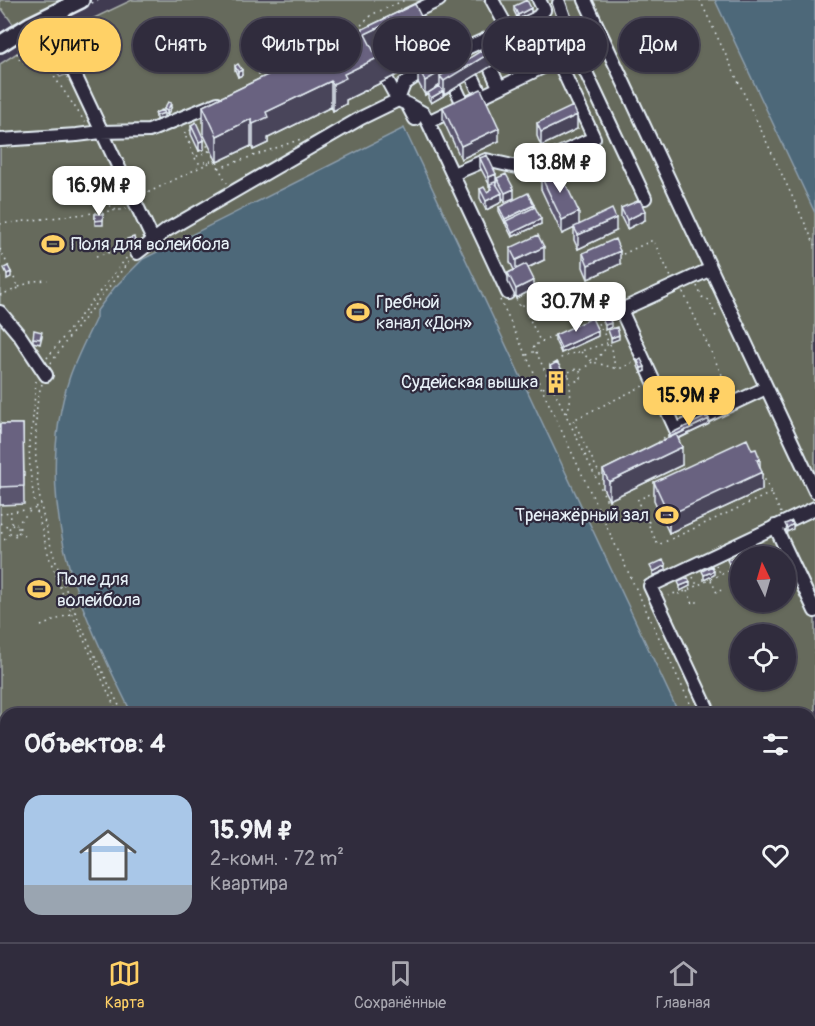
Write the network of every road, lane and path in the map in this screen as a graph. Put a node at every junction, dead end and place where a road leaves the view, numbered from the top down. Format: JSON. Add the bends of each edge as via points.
{"nodes":[{"id":1,"x":99,"y":0,"type":"edge"},
{"id":2,"x":405,"y":0,"type":"edge"},
{"id":3,"x":439,"y":0,"type":"edge"},
{"id":4,"x":492,"y":0,"type":"edge"},
{"id":5,"x":700,"y":0,"type":"edge"},
{"id":6,"x":562,"y":2,"type":"edge"},
{"id":7,"x":590,"y":2,"type":"edge"},
{"id":8,"x":80,"y":3,"type":"edge"},
{"id":9,"x":540,"y":9,"type":"edge"},
{"id":10,"x":415,"y":12,"type":"junction"},
{"id":11,"x":48,"y":18,"type":"edge"},
{"id":12,"x":61,"y":18,"type":"edge"},
{"id":13,"x":402,"y":18,"type":"edge"},
{"id":14,"x":418,"y":18,"type":"edge"},
{"id":15,"x":567,"y":18,"type":"edge"},
{"id":16,"x":18,"y":32,"type":"edge"},
{"id":17,"x":0,"y":44,"type":"edge"},
{"id":18,"x":17,"y":53,"type":"dead end"},
{"id":19,"x":73,"y":72,"type":"edge"},
{"id":20,"x":422,"y":72,"type":"edge"},
{"id":21,"x":492,"y":72,"type":"edge"},
{"id":22,"x":564,"y":72,"type":"edge"},
{"id":23,"x":586,"y":72,"type":"edge"},
{"id":24,"x":530,"y":73,"type":"edge"},
{"id":25,"x":387,"y":80,"type":"dead end"},
{"id":26,"x":474,"y":80,"type":"dead end"},
{"id":27,"x":263,"y":83,"type":"edge"},
{"id":28,"x":499,"y":87,"type":"junction"},
{"id":29,"x":456,"y":89,"type":"dead end"},
{"id":30,"x":234,"y":96,"type":"edge"},
{"id":31,"x":481,"y":96,"type":"junction"},
{"id":32,"x":403,"y":102,"type":"junction"},
{"id":33,"x":463,"y":104,"type":"junction"},
{"id":34,"x":191,"y":115,"type":"junction"},
{"id":35,"x":415,"y":119,"type":"dead end"},
{"id":36,"x":428,"y":122,"type":"junction"},
{"id":37,"x":101,"y":132,"type":"junction"},
{"id":38,"x":202,"y":136,"type":"edge"},
{"id":39,"x":307,"y":137,"type":"dead end"},
{"id":40,"x":0,"y":140,"type":"edge"},
{"id":41,"x":194,"y":140,"type":"edge"},
{"id":42,"x":188,"y":143,"type":"junction"},
{"id":43,"x":211,"y":150,"type":"dead end"},
{"id":44,"x":195,"y":157,"type":"junction"},
{"id":45,"x":215,"y":160,"type":"junction"},
{"id":46,"x":198,"y":163,"type":"junction"},
{"id":47,"x":200,"y":168,"type":"junction"},
{"id":48,"x":219,"y":168,"type":"junction"},
{"id":49,"x":453,"y":174,"type":"junction"},
{"id":50,"x":233,"y":192,"type":"junction"},
{"id":51,"x":645,"y":198,"type":"dead end"},
{"id":52,"x":105,"y":202,"type":"dead end"},
{"id":53,"x":136,"y":204,"type":"junction"},
{"id":54,"x":116,"y":211,"type":"junction"},
{"id":55,"x":0,"y":224,"type":"edge"},
{"id":56,"x":153,"y":240,"type":"junction"},
{"id":57,"x":815,"y":245,"type":"edge"},
{"id":58,"x":0,"y":249,"type":"edge"},
{"id":59,"x":135,"y":249,"type":"junction"},
{"id":60,"x":623,"y":254,"type":"dead end"},
{"id":61,"x":96,"y":256,"type":"dead end"},
{"id":62,"x":711,"y":269,"type":"junction"},
{"id":63,"x":693,"y":277,"type":"junction"},
{"id":64,"x":48,"y":280,"type":"dead end"},
{"id":65,"x":679,"y":284,"type":"junction"},
{"id":66,"x":19,"y":288,"type":"junction"},
{"id":67,"x":0,"y":295,"type":"edge"},
{"id":68,"x":504,"y":296,"type":"junction"},
{"id":69,"x":614,"y":308,"type":"dead end"},
{"id":70,"x":0,"y":312,"type":"edge"},
{"id":71,"x":595,"y":317,"type":"junction"},
{"id":72,"x":717,"y":319,"type":"dead end"},
{"id":73,"x":584,"y":322,"type":"edge"},
{"id":74,"x":562,"y":332,"type":"edge"},
{"id":75,"x":541,"y":342,"type":"junction"},
{"id":76,"x":608,"y":343,"type":"junction"},
{"id":77,"x":535,"y":351,"type":"junction"},
{"id":78,"x":581,"y":352,"type":"junction"},
{"id":79,"x":526,"y":356,"type":"junction"},
{"id":80,"x":592,"y":362,"type":"junction"},
{"id":81,"x":631,"y":363,"type":"dead end"},
{"id":82,"x":615,"y":368,"type":"junction"},
{"id":83,"x":580,"y":370,"type":"junction"},
{"id":84,"x":43,"y":371,"type":"junction"},
{"id":85,"x":568,"y":375,"type":"junction"},
{"id":86,"x":572,"y":380,"type":"junction"},
{"id":87,"x":654,"y":381,"type":"junction"},
{"id":88,"x":551,"y":384,"type":"junction"},
{"id":89,"x":766,"y":388,"type":"junction"},
{"id":90,"x":542,"y":389,"type":"junction"},
{"id":91,"x":735,"y":403,"type":"junction"},
{"id":92,"x":565,"y":413,"type":"junction"},
{"id":93,"x":676,"y":430,"type":"junction"},
{"id":94,"x":650,"y":451,"type":"edge"},
{"id":95,"x":759,"y":466,"type":"edge"},
{"id":96,"x":604,"y":482,"type":"edge"},
{"id":97,"x":658,"y":491,"type":"edge"},
{"id":98,"x":815,"y":491,"type":"edge"},
{"id":99,"x":771,"y":493,"type":"junction"},
{"id":100,"x":607,"y":501,"type":"dead end"},
{"id":101,"x":41,"y":508,"type":"junction"},
{"id":102,"x":815,"y":508,"type":"edge"},
{"id":103,"x":36,"y":509,"type":"junction"},
{"id":104,"x":30,"y":510,"type":"junction"},
{"id":105,"x":10,"y":512,"type":"junction"},
{"id":106,"x":0,"y":514,"type":"edge"},
{"id":107,"x":658,"y":518,"type":"dead end"},
{"id":108,"x":0,"y":523,"type":"edge"},
{"id":109,"x":648,"y":523,"type":"junction"},
{"id":110,"x":780,"y":524,"type":"junction"},
{"id":111,"x":12,"y":525,"type":"junction"},
{"id":112,"x":24,"y":527,"type":"dead end"},
{"id":113,"x":9,"y":530,"type":"junction"},
{"id":114,"x":16,"y":530,"type":"junction"},
{"id":115,"x":1,"y":532,"type":"edge"},
{"id":116,"x":24,"y":536,"type":"dead end"},
{"id":117,"x":4,"y":539,"type":"dead end"},
{"id":118,"x":16,"y":540,"type":"dead end"},
{"id":119,"x":730,"y":570,"type":"edge"},
{"id":120,"x":710,"y":579,"type":"junction"},
{"id":121,"x":687,"y":590,"type":"junction"},
{"id":122,"x":722,"y":590,"type":"dead end"},
{"id":123,"x":657,"y":601,"type":"junction"},
{"id":124,"x":699,"y":601,"type":"dead end"},
{"id":125,"x":75,"y":611,"type":"junction"},
{"id":126,"x":815,"y":611,"type":"edge"},
{"id":127,"x":71,"y":613,"type":"junction"},
{"id":128,"x":41,"y":626,"type":"dead end"},
{"id":129,"x":115,"y":708,"type":"edge"},
{"id":130,"x":120,"y":708,"type":"edge"},
{"id":131,"x":693,"y":708,"type":"edge"},
{"id":132,"x":707,"y":708,"type":"edge"}],
"edges":[{"from":1,"to":8,"type":"path"},
{"from":2,"to":27,"type":"path","via":[[373,14],[357,29],[305,41],[257,71]]},
{"from":3,"to":10,"type":"street"},
{"from":4,"to":9,"type":"street","via":[[508,29]]},
{"from":5,"to":57,"type":"path"},
{"from":6,"to":9,"type":"street"},
{"from":6,"to":15,"type":"street"},
{"from":7,"to":62,"type":"street"},
{"from":8,"to":11,"type":"main road"},
{"from":8,"to":12,"type":"street"},
{"from":10,"to":13,"type":"street"},
{"from":10,"to":14,"type":"street"},
{"from":16,"to":17,"type":"main road"},
{"from":18,"to":37,"type":"path","via":[[20,61],[49,69],[84,121]]},
{"from":19,"to":37,"type":"street"},
{"from":20,"to":32,"type":"street","via":[[404,84]]},
{"from":21,"to":28,"type":"street"},
{"from":22,"to":49,"type":"street","via":[[594,138],[526,169],[486,159]]},
{"from":23,"to":51,"type":"street"},
{"from":24,"to":28,"type":"street"},
{"from":25,"to":32,"type":"street"},
{"from":26,"to":31,"type":"street"},
{"from":28,"to":31,"type":"street"},
{"from":29,"to":33,"type":"street"},
{"from":30,"to":34,"type":"street"},
{"from":31,"to":33,"type":"street"},
{"from":32,"to":35,"type":"street"},
{"from":32,"to":36,"type":"street","via":[[423,113]]},
{"from":32,"to":50,"type":"street","via":[[362,118]]},
{"from":33,"to":36,"type":"street"},
{"from":34,"to":37,"type":"street","via":[[149,131]]},
{"from":34,"to":42,"type":"path","via":[[197,127],[184,133]]},
{"from":36,"to":49,"type":"street"},
{"from":37,"to":40,"type":"street"},
{"from":37,"to":53,"type":"street"},
{"from":38,"to":45,"type":"path"},
{"from":39,"to":48,"type":"path"},
{"from":41,"to":42,"type":"path"},
{"from":42,"to":44,"type":"path"},
{"from":43,"to":44,"type":"path"},
{"from":44,"to":46,"type":"path"},
{"from":45,"to":46,"type":"path"},
{"from":45,"to":47,"type":"path"},
{"from":45,"to":48,"type":"path"},
{"from":46,"to":47,"type":"path"},
{"from":47,"to":53,"type":"path"},
{"from":48,"to":50,"type":"path"},
{"from":49,"to":68,"type":"street"},
{"from":50,"to":56,"type":"street"},
{"from":52,"to":54,"type":"path"},
{"from":53,"to":54,"type":"path"},
{"from":53,"to":56,"type":"street"},
{"from":54,"to":55,"type":"path"},
{"from":56,"to":59,"type":"street"},
{"from":58,"to":66,"type":"path"},
{"from":59,"to":61,"type":"path"},
{"from":59,"to":84,"type":"path"},
{"from":59,"to":84,"type":"path","via":[[53,348]]},
{"from":60,"to":65,"type":"path","via":[[653,240],[672,280]]},
{"from":62,"to":63,"type":"street"},
{"from":62,"to":89,"type":"street"},
{"from":63,"to":65,"type":"street"},
{"from":63,"to":72,"type":"path"},
{"from":64,"to":66,"type":"path","via":[[33,281]]},
{"from":65,"to":87,"type":"street","via":[[621,310]]},
{"from":65,"to":91,"type":"path"},
{"from":66,"to":67,"type":"path"},
{"from":68,"to":75,"type":"path","via":[[514,295],[520,307],[523,305]]},
{"from":68,"to":79,"type":"path"},
{"from":69,"to":71,"type":"path"},
{"from":70,"to":84,"type":"street"},
{"from":71,"to":73,"type":"path"},
{"from":71,"to":76,"type":"path"},
{"from":74,"to":75,"type":"path"},
{"from":75,"to":77,"type":"path","via":[[533,346]]},
{"from":76,"to":78,"type":"path"},
{"from":76,"to":80,"type":"path"},
{"from":76,"to":82,"type":"path"},
{"from":77,"to":79,"type":"path"},
{"from":77,"to":88,"type":"path"},
{"from":78,"to":80,"type":"path"},
{"from":78,"to":85,"type":"path","via":[[560,358],[557,369],[564,377]]},
{"from":79,"to":90,"type":"path"},
{"from":80,"to":82,"type":"path"},
{"from":80,"to":83,"type":"path"},
{"from":81,"to":82,"type":"path"},
{"from":83,"to":85,"type":"path","via":[[572,370]]},
{"from":83,"to":86,"type":"path","via":[[581,378]]},
{"from":84,"to":101,"type":"path","via":[[35,446]]},
{"from":84,"to":103,"type":"path","via":[[35,384],[29,441]]},
{"from":85,"to":86,"type":"path"},
{"from":86,"to":92,"type":"path","via":[[570,405]]},
{"from":87,"to":93,"type":"street"},
{"from":87,"to":96,"type":"path","via":[[573,420]]},
{"from":88,"to":90,"type":"path"},
{"from":88,"to":92,"type":"path"},
{"from":89,"to":91,"type":"street"},
{"from":89,"to":98,"type":"street"},
{"from":90,"to":131,"type":"path"},
{"from":91,"to":93,"type":"street"},
{"from":92,"to":100,"type":"path"},
{"from":93,"to":94,"type":"path","via":[[656,442]]},
{"from":95,"to":99,"type":"path"},
{"from":97,"to":109,"type":"path","via":[[637,500]]},
{"from":99,"to":109,"type":"path","via":[[658,545]]},
{"from":99,"to":110,"type":"path"},
{"from":101,"to":103,"type":"path"},
{"from":101,"to":125,"type":"path"},
{"from":102,"to":110,"type":"street"},
{"from":103,"to":104,"type":"path"},
{"from":103,"to":127,"type":"path"},
{"from":104,"to":105,"type":"path"},
{"from":104,"to":114,"type":"path"},
{"from":105,"to":106,"type":"path"},
{"from":105,"to":111,"type":"path"},
{"from":107,"to":109,"type":"path"},
{"from":108,"to":113,"type":"path"},
{"from":110,"to":123,"type":"street","via":[[650,586]]},
{"from":110,"to":126,"type":"street"},
{"from":111,"to":113,"type":"path"},
{"from":111,"to":114,"type":"path"},
{"from":112,"to":114,"type":"path"},
{"from":113,"to":114,"type":"path"},
{"from":113,"to":115,"type":"path"},
{"from":113,"to":117,"type":"path"},
{"from":114,"to":116,"type":"path"},
{"from":114,"to":118,"type":"path"},
{"from":119,"to":120,"type":"path"},
{"from":120,"to":121,"type":"path"},
{"from":120,"to":122,"type":"path","via":[[717,592]]},
{"from":121,"to":123,"type":"path"},
{"from":121,"to":124,"type":"path","via":[[693,604]]},
{"from":123,"to":132,"type":"street"},
{"from":125,"to":127,"type":"path"},
{"from":125,"to":130,"type":"path"},
{"from":127,"to":128,"type":"path"},
{"from":127,"to":129,"type":"path"}]}
